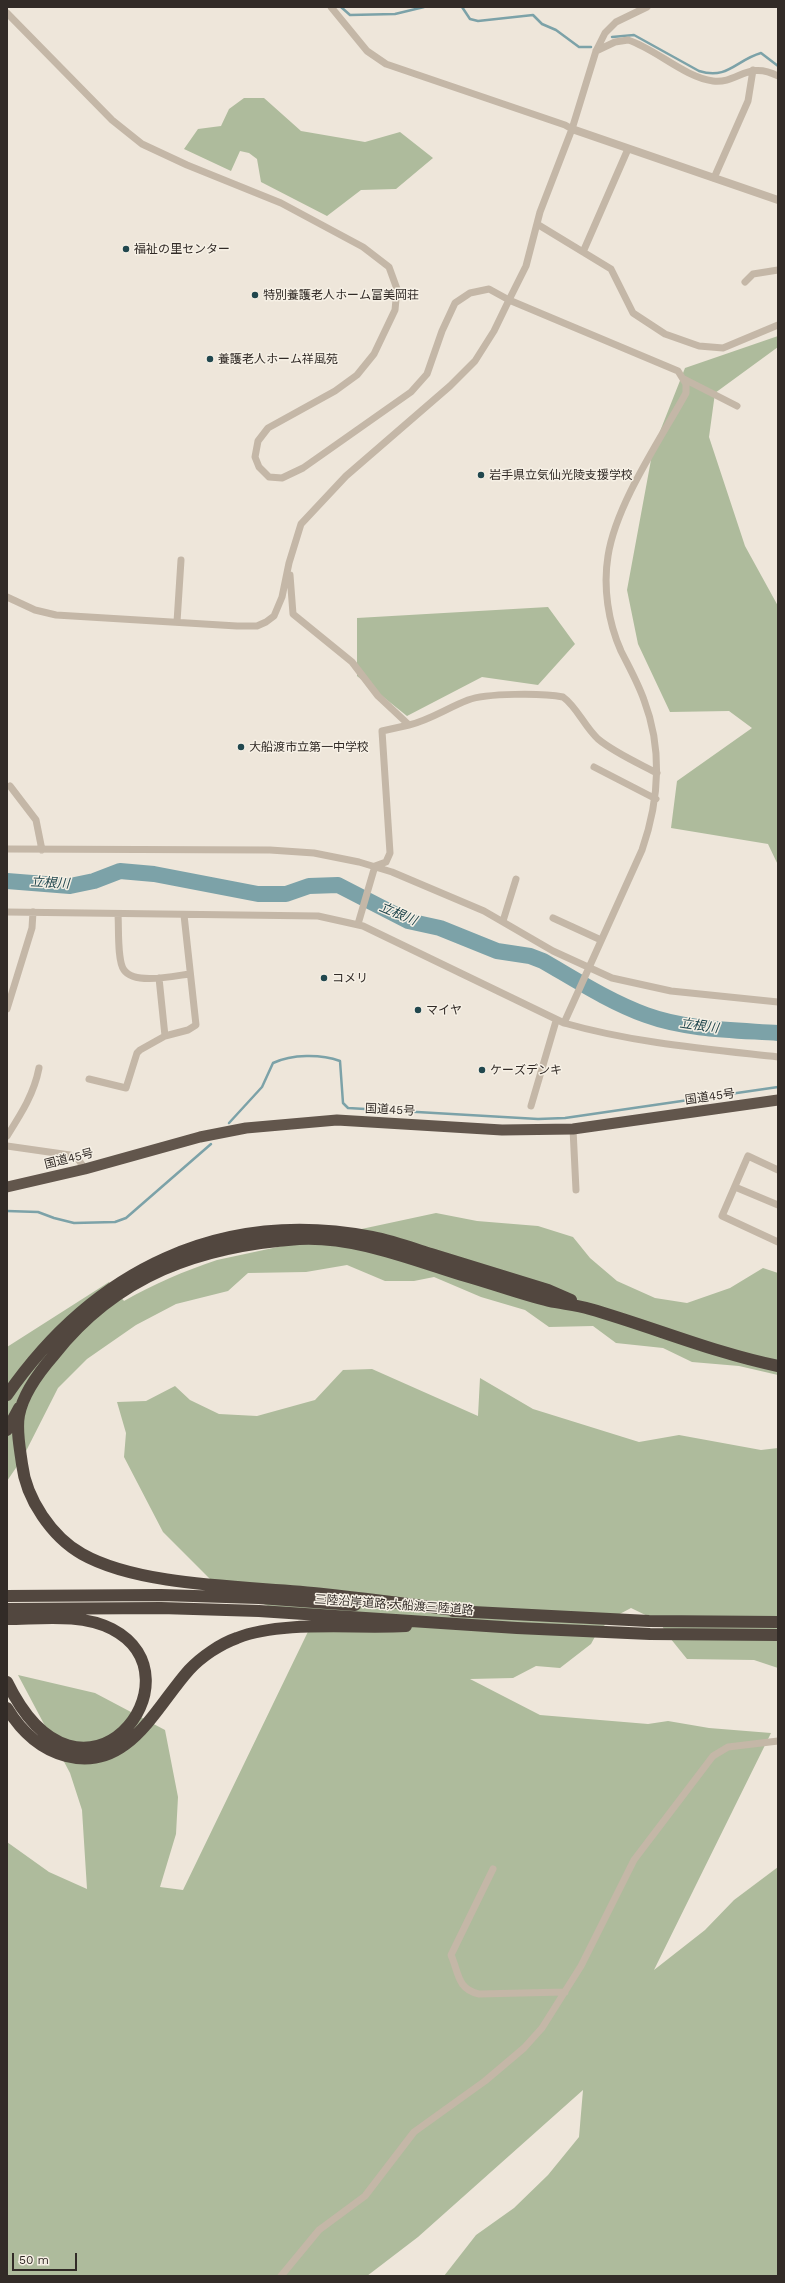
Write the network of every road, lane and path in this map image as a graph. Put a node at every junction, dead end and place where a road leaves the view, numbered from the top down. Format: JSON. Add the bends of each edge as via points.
{"nodes":[{"id":1,"x":331,"y":7,"type":"edge"},
{"id":2,"x":647,"y":7,"type":"edge"},
{"id":3,"x":7,"y":13,"type":"edge"},
{"id":4,"x":596,"y":51,"type":"junction"},
{"id":5,"x":753,"y":70,"type":"junction"},
{"id":6,"x":778,"y":76,"type":"edge"},
{"id":7,"x":572,"y":129,"type":"junction"},
{"id":8,"x":628,"y":149,"type":"junction"},
{"id":9,"x":714,"y":178,"type":"junction"},
{"id":10,"x":778,"y":200,"type":"edge"},
{"id":11,"x":537,"y":224,"type":"junction"},
{"id":12,"x":583,"y":252,"type":"junction"},
{"id":13,"x":778,"y":270,"type":"edge"},
{"id":14,"x":745,"y":282,"type":"dead end"},
{"id":15,"x":509,"y":300,"type":"junction"},
{"id":16,"x":778,"y":325,"type":"edge"},
{"id":17,"x":684,"y":379,"type":"junction"},
{"id":18,"x":737,"y":406,"type":"dead end"},
{"id":19,"x":181,"y":560,"type":"dead end"},
{"id":20,"x":289,"y":563,"type":"junction"},
{"id":21,"x":7,"y":597,"type":"edge"},
{"id":22,"x":177,"y":622,"type":"junction"},
{"id":23,"x":409,"y":725,"type":"junction"},
{"id":24,"x":594,"y":767,"type":"dead end"},
{"id":25,"x":657,"y":773,"type":"junction"},
{"id":26,"x":10,"y":786,"type":"dead end"},
{"id":27,"x":656,"y":799,"type":"junction"},
{"id":28,"x":7,"y":849,"type":"edge"},
{"id":29,"x":42,"y":850,"type":"junction"},
{"id":30,"x":374,"y":869,"type":"junction"},
{"id":31,"x":516,"y":879,"type":"dead end"},
{"id":32,"x":7,"y":912,"type":"edge"},
{"id":33,"x":33,"y":912,"type":"junction"},
{"id":34,"x":118,"y":915,"type":"junction"},
{"id":35,"x":184,"y":915,"type":"junction"},
{"id":36,"x":553,"y":918,"type":"dead end"},
{"id":37,"x":503,"y":921,"type":"junction"},
{"id":38,"x":358,"y":924,"type":"junction"},
{"id":39,"x":601,"y":940,"type":"junction"},
{"id":40,"x":587,"y":970,"type":"junction"},
{"id":41,"x":189,"y":974,"type":"junction"},
{"id":42,"x":159,"y":978,"type":"junction"},
{"id":43,"x":778,"y":1002,"type":"edge"},
{"id":44,"x":7,"y":1009,"type":"edge"},
{"id":45,"x":556,"y":1021,"type":"junction"},
{"id":46,"x":564,"y":1023,"type":"junction"},
{"id":47,"x":165,"y":1036,"type":"junction"},
{"id":48,"x":778,"y":1057,"type":"edge"},
{"id":49,"x":39,"y":1068,"type":"dead end"},
{"id":50,"x":89,"y":1079,"type":"dead end"},
{"id":51,"x":778,"y":1100,"type":"edge"},
{"id":52,"x":531,"y":1106,"type":"dead end"},
{"id":53,"x":573,"y":1129,"type":"junction"},
{"id":54,"x":7,"y":1136,"type":"edge"},
{"id":55,"x":7,"y":1146,"type":"edge"},
{"id":56,"x":86,"y":1169,"type":"junction"},
{"id":57,"x":778,"y":1170,"type":"edge"},
{"id":58,"x":735,"y":1186,"type":"junction"},
{"id":59,"x":7,"y":1187,"type":"edge"},
{"id":60,"x":576,"y":1190,"type":"dead end"},
{"id":61,"x":778,"y":1205,"type":"edge"},
{"id":62,"x":778,"y":1242,"type":"edge"},
{"id":63,"x":588,"y":1308,"type":"junction"},
{"id":64,"x":778,"y":1366,"type":"edge"},
{"id":65,"x":16,"y":1382,"type":"junction"},
{"id":66,"x":29,"y":1392,"type":"junction"},
{"id":67,"x":7,"y":1395,"type":"edge"},
{"id":68,"x":7,"y":1400,"type":"edge"},
{"id":69,"x":7,"y":1430,"type":"edge"},
{"id":70,"x":7,"y":1596,"type":"edge"},
{"id":71,"x":7,"y":1609,"type":"edge"},
{"id":72,"x":462,"y":1611,"type":"junction"},
{"id":73,"x":7,"y":1619,"type":"edge"},
{"id":74,"x":778,"y":1622,"type":"edge"},
{"id":75,"x":463,"y":1624,"type":"junction"},
{"id":76,"x":778,"y":1635,"type":"edge"},
{"id":77,"x":7,"y":1682,"type":"edge"},
{"id":78,"x":7,"y":1708,"type":"edge"},
{"id":79,"x":778,"y":1742,"type":"edge"},
{"id":80,"x":493,"y":1868,"type":"dead end"},
{"id":81,"x":565,"y":1992,"type":"junction"},
{"id":82,"x":281,"y":2276,"type":"edge"}],
"edges":[{"from":1,"to":7,"type":"street","via":[[367,51],[386,64]]},
{"from":2,"to":4,"type":"street","via":[[616,22],[605,33]]},
{"from":3,"to":15,"type":"street","via":[[112,120],[142,144],[281,203],[363,247],[389,267],[397,288],[395,310],[374,354],[357,375],[335,391],[268,428],[258,441],[255,456],[259,467],[269,477],[282,478],[303,468],[411,392],[427,374],[442,330],[455,303],[470,293],[489,289]]},
{"from":4,"to":5,"type":"street","via":[[615,42],[628,40],[695,75],[715,81]]},
{"from":4,"to":7,"type":"street"},
{"from":5,"to":6,"type":"street","via":[[770,71]]},
{"from":5,"to":9,"type":"street","via":[[748,101]]},
{"from":7,"to":8,"type":"street"},
{"from":7,"to":11,"type":"street","via":[[555,169]]},
{"from":8,"to":9,"type":"street"},
{"from":8,"to":12,"type":"street"},
{"from":9,"to":10,"type":"street"},
{"from":11,"to":12,"type":"street"},
{"from":11,"to":15,"type":"street","via":[[526,266]]},
{"from":12,"to":16,"type":"street","via":[[611,269],[633,313],[665,334],[699,346],[723,348]]},
{"from":13,"to":14,"type":"street","via":[[753,274]]},
{"from":15,"to":17,"type":"street","via":[[678,372]]},
{"from":15,"to":20,"type":"street","via":[[475,361],[450,386],[346,476],[301,524]]},
{"from":17,"to":18,"type":"street"},
{"from":17,"to":25,"type":"street","via":[[686,393],[627,500],[615,527],[608,556],[606,580],[612,625],[652,724]]},
{"from":19,"to":22,"type":"street"},
{"from":20,"to":22,"type":"street","via":[[282,597],[274,616],[266,622],[257,626]]},
{"from":20,"to":23,"type":"street","via":[[293,614],[352,662],[378,696]]},
{"from":21,"to":22,"type":"street","via":[[46,614]]},
{"from":23,"to":25,"type":"street","via":[[433,718],[482,696],[563,697],[571,703],[582,722],[598,739]]},
{"from":23,"to":30,"type":"street","via":[[382,731],[390,853],[386,862]]},
{"from":24,"to":27,"type":"street"},
{"from":25,"to":27,"type":"street"},
{"from":26,"to":29,"type":"street","via":[[36,820]]},
{"from":27,"to":39,"type":"street","via":[[642,850]]},
{"from":28,"to":29,"type":"street"},
{"from":29,"to":30,"type":"street","via":[[270,850],[314,853]]},
{"from":30,"to":37,"type":"street","via":[[484,911]]},
{"from":30,"to":38,"type":"street"},
{"from":31,"to":37,"type":"street"},
{"from":32,"to":33,"type":"street"},
{"from":33,"to":34,"type":"street"},
{"from":33,"to":44,"type":"street","via":[[32,928]]},
{"from":34,"to":35,"type":"street"},
{"from":34,"to":42,"type":"street","via":[[123,970],[136,978]]},
{"from":35,"to":38,"type":"street","via":[[318,916]]},
{"from":35,"to":41,"type":"street"},
{"from":36,"to":39,"type":"street"},
{"from":37,"to":40,"type":"street"},
{"from":38,"to":45,"type":"street"},
{"from":39,"to":40,"type":"street"},
{"from":40,"to":43,"type":"street","via":[[664,990]]},
{"from":40,"to":46,"type":"street"},
{"from":41,"to":42,"type":"street"},
{"from":41,"to":47,"type":"street","via":[[196,1025],[188,1030]]},
{"from":42,"to":47,"type":"street"},
{"from":45,"to":46,"type":"street"},
{"from":45,"to":52,"type":"street"},
{"from":46,"to":48,"type":"street","via":[[643,1042]]},
{"from":47,"to":50,"type":"street","via":[[137,1053],[126,1088]]},
{"from":49,"to":54,"type":"street","via":[[35,1087],[26,1108]]},
{"from":51,"to":53,"type":"highway","name":"国道45号"},
{"from":53,"to":56,"type":"highway","name":"国道45号","via":[[502,1130],[345,1120],[312,1121],[246,1128],[200,1137]]},
{"from":53,"to":60,"type":"street"},
{"from":55,"to":56,"type":"street","via":[[70,1155],[78,1159]]},
{"from":56,"to":59,"type":"highway","name":"国道45号"},
{"from":57,"to":58,"type":"street","via":[[748,1156]]},
{"from":58,"to":61,"type":"street"},
{"from":58,"to":62,"type":"street","via":[[722,1216]]},
{"from":63,"to":64,"type":"highway","via":[[744,1359]]},
{"from":63,"to":65,"type":"highway","via":[[548,1290],[374,1237],[303,1228],[243,1233],[179,1252],[111,1287],[64,1326]]},
{"from":63,"to":66,"type":"highway","via":[[546,1300],[382,1250],[345,1242],[304,1239],[245,1244],[187,1259],[124,1290],[77,1327],[44,1367]]},
{"from":65,"to":67,"type":"highway"},
{"from":65,"to":68,"type":"highway"},
{"from":66,"to":69,"type":"highway"},
{"from":66,"to":72,"type":"highway","via":[[19,1415],[22,1470],[28,1488],[48,1523],[61,1538],[79,1552],[125,1570],[175,1580]]},
{"from":70,"to":72,"type":"highway","name":"三陸沿岸道路;大船渡三陸道路","via":[[153,1595],[259,1598]]},
{"from":71,"to":75,"type":"highway","name":"三陸沿岸道路;大船渡三陸道路","via":[[259,1610]]},
{"from":72,"to":74,"type":"highway","name":"三陸沿岸道路;大船渡三陸道路","via":[[606,1619]]},
{"from":73,"to":77,"type":"highway","via":[[77,1619],[111,1628],[124,1636],[138,1653],[145,1689],[140,1712],[122,1734],[105,1743],[83,1748],[55,1741],[38,1730],[23,1712]]},
{"from":75,"to":76,"type":"highway","name":"三陸沿岸道路;大船渡三陸道路","via":[[517,1628]]},
{"from":75,"to":78,"type":"highway","via":[[374,1628],[280,1628],[236,1638],[191,1668],[143,1730],[129,1742],[106,1755],[91,1759],[75,1758],[48,1750],[24,1732]]},
{"from":79,"to":81,"type":"street","via":[[728,1747],[714,1756],[634,1860],[593,1944]]},
{"from":80,"to":81,"type":"street","via":[[451,1955],[462,1985],[468,1991],[479,1994]]},
{"from":81,"to":82,"type":"street","via":[[542,2028],[524,2048],[485,2081],[414,2132],[365,2196],[318,2230]]}]}
